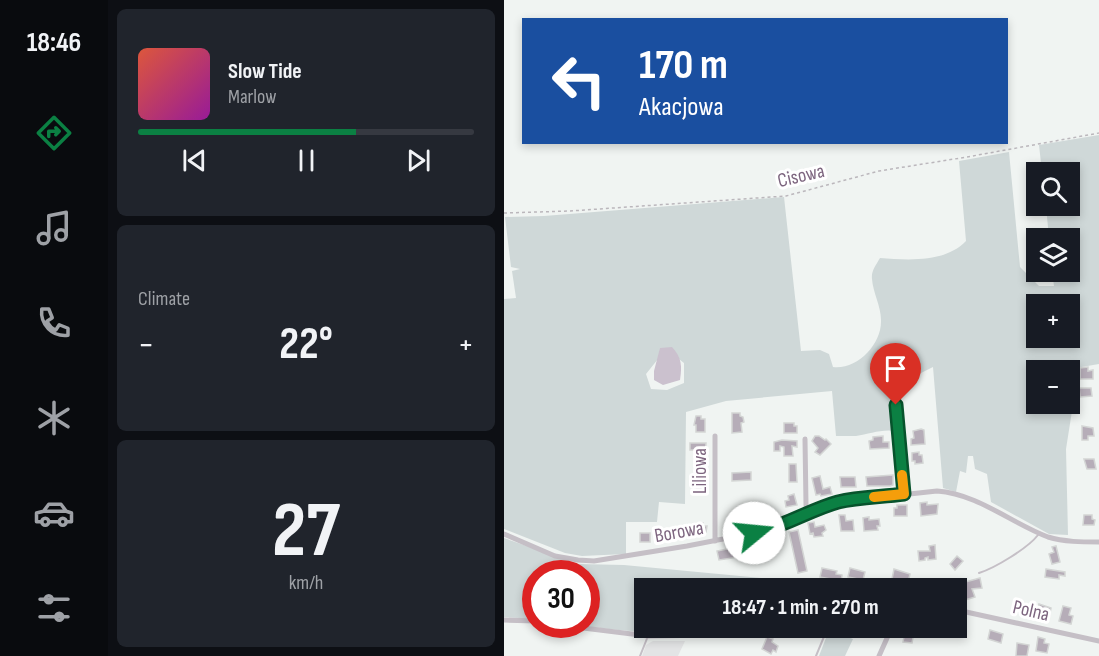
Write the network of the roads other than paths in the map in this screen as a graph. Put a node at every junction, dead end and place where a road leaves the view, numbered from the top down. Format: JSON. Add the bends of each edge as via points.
{"nodes":[{"id":1,"x":896,"y":405,"type":"dead end"},
{"id":2,"x":715,"y":436,"type":"dead end"},
{"id":3,"x":805,"y":439,"type":"dead end"},
{"id":4,"x":904,"y":494,"type":"junction"},
{"id":5,"x":807,"y":513,"type":"junction"},
{"id":6,"x":1039,"y":532,"type":"junction"},
{"id":7,"x":504,"y":534,"type":"edge"},
{"id":8,"x":715,"y":541,"type":"junction"},
{"id":9,"x":1099,"y":542,"type":"edge"},
{"id":10,"x":979,"y":573,"type":"dead end"},
{"id":11,"x":967,"y":612,"type":"edge"},
{"id":12,"x":504,"y":620,"type":"edge"},
{"id":13,"x":522,"y":621,"type":"edge"},
{"id":14,"x":600,"y":630,"type":"edge"},
{"id":15,"x":634,"y":634,"type":"edge"},
{"id":16,"x":647,"y":638,"type":"edge"},
{"id":17,"x":823,"y":638,"type":"edge"},
{"id":18,"x":887,"y":638,"type":"edge"},
{"id":19,"x":1099,"y":641,"type":"edge"},
{"id":20,"x":640,"y":656,"type":"edge"},
{"id":21,"x":816,"y":656,"type":"edge"},
{"id":22,"x":879,"y":656,"type":"edge"}],
"edges":[{"from":1,"to":4,"type":"street"},
{"from":2,"to":8,"type":"street","name":"Liliowa"},
{"from":3,"to":5,"type":"street"},
{"from":4,"to":5,"type":"street","name":"Borowa","via":[[845,501]]},
{"from":4,"to":6,"type":"street","name":"Borowa","via":[[951,493]]},
{"from":5,"to":8,"type":"street","name":"Borowa","via":[[769,530]]},
{"from":6,"to":9,"type":"street","name":"Borowa","via":[[1067,541]]},
{"from":6,"to":10,"type":"lane","via":[[1009,557]]},
{"from":7,"to":8,"type":"street","name":"Borowa","via":[[555,556],[594,561]]},
{"from":11,"to":19,"type":"street","name":"Polna"},
{"from":12,"to":13,"type":"street"},
{"from":14,"to":15,"type":"street"},
{"from":16,"to":20,"type":"lane"},
{"from":17,"to":21,"type":"lane"},
{"from":18,"to":22,"type":"street"}]}
